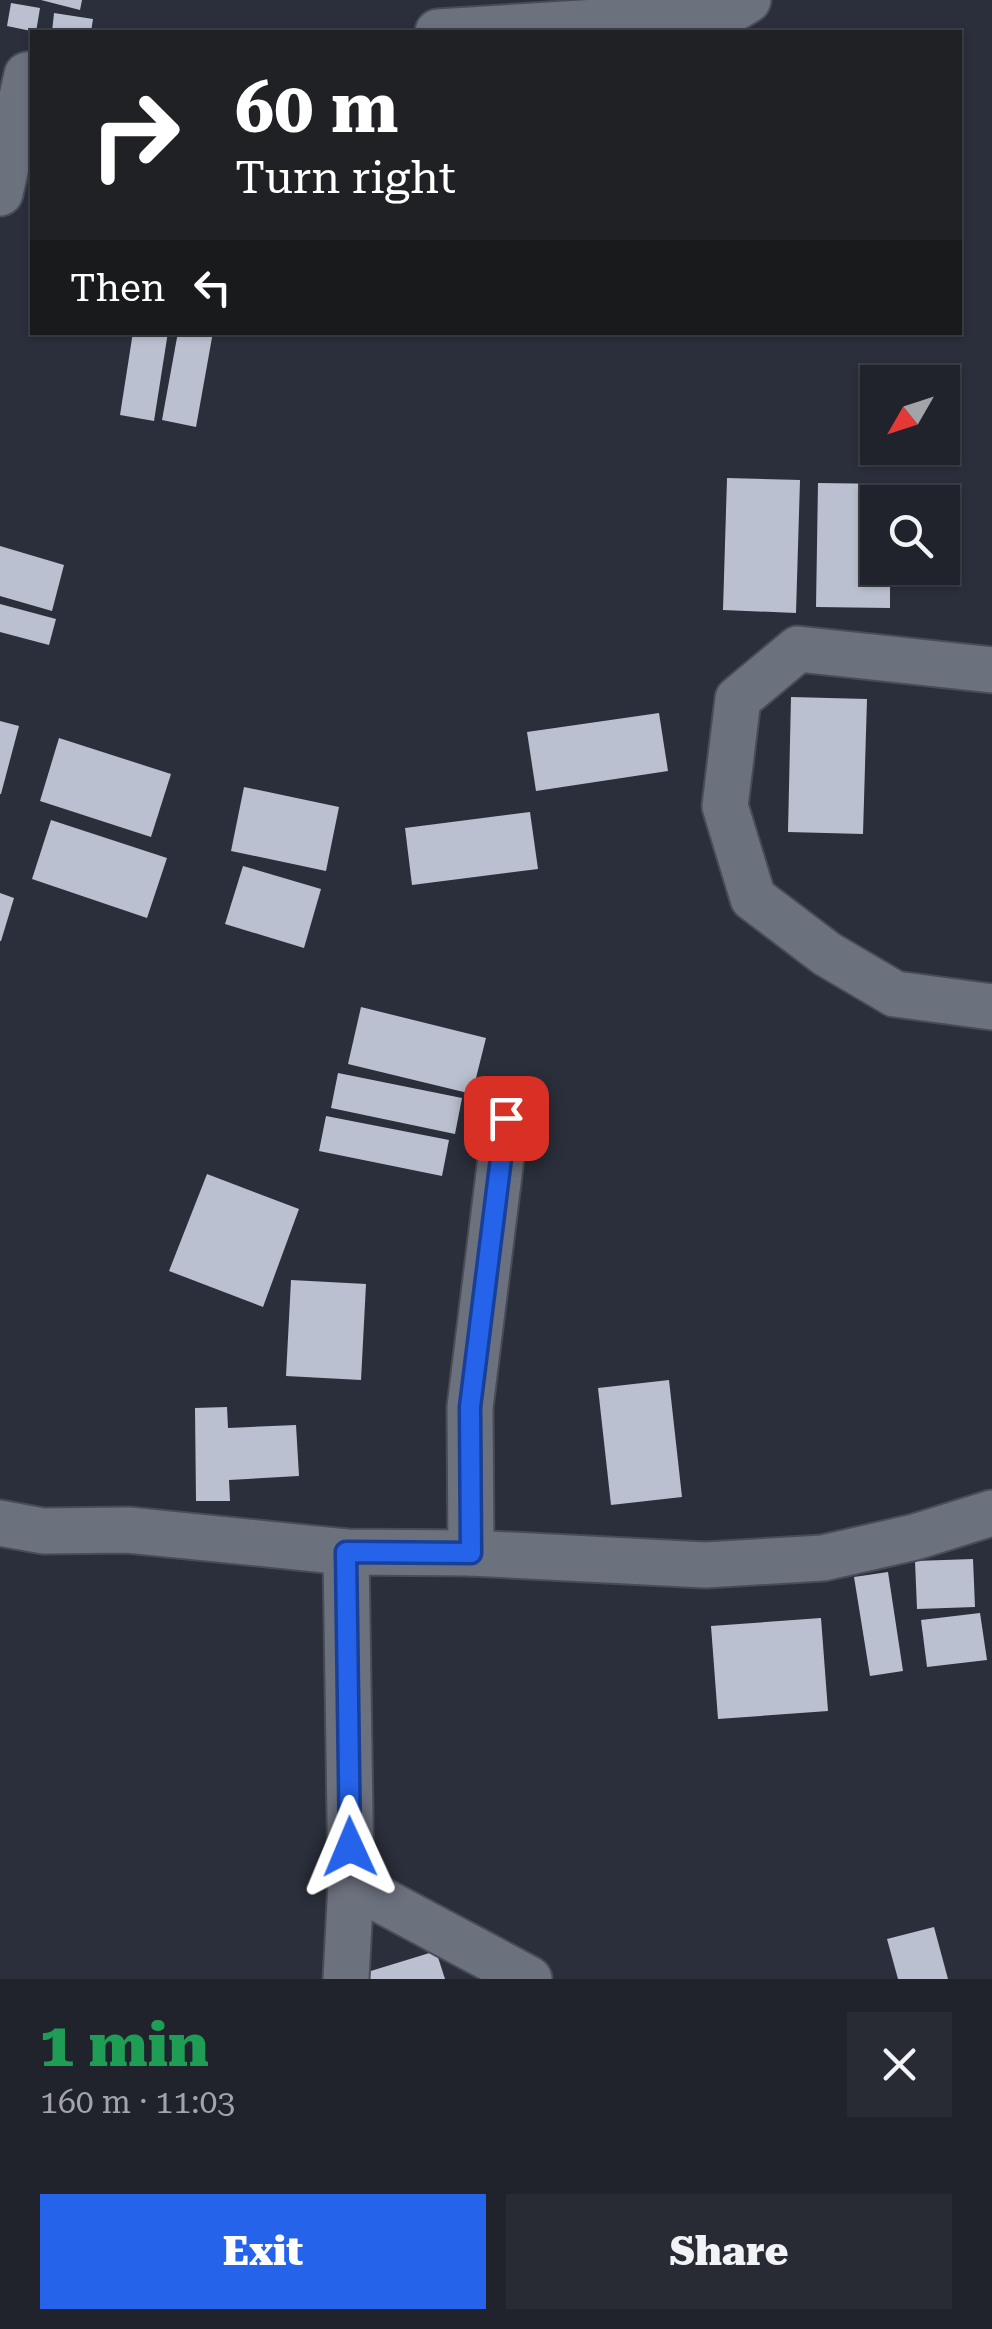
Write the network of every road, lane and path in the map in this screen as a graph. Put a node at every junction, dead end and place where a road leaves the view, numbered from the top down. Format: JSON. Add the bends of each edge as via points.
{"nodes":[{"id":1,"x":748,"y":0,"type":"edge"},
{"id":2,"x":470,"y":30,"type":"edge"},
{"id":3,"x":30,"y":74,"type":"edge"},
{"id":4,"x":0,"y":193,"type":"edge"},
{"id":5,"x":992,"y":670,"type":"edge"},
{"id":6,"x":992,"y":1007,"type":"edge"},
{"id":7,"x":506,"y":1118,"type":"dead end"},
{"id":8,"x":992,"y":1514,"type":"edge"},
{"id":9,"x":0,"y":1522,"type":"edge"},
{"id":10,"x":346,"y":1552,"type":"junction"},
{"id":11,"x":471,"y":1553,"type":"junction"},
{"id":12,"x":351,"y":1884,"type":"junction"},
{"id":13,"x":346,"y":1979,"type":"edge"},
{"id":14,"x":529,"y":1979,"type":"edge"}],
"edges":[{"from":1,"to":2,"type":"street","via":[[724,14]]},
{"from":3,"to":4,"type":"street"},
{"from":5,"to":6,"type":"street","via":[[798,650],[738,699],[725,806],[753,898],[827,954],[895,994]]},
{"from":7,"to":11,"type":"street","via":[[470,1407]]},
{"from":8,"to":11,"type":"street","via":[[823,1558],[705,1565]]},
{"from":9,"to":10,"type":"street"},
{"from":10,"to":11,"type":"street"},
{"from":10,"to":12,"type":"street"},
{"from":12,"to":13,"type":"street"},
{"from":12,"to":14,"type":"street"}]}
